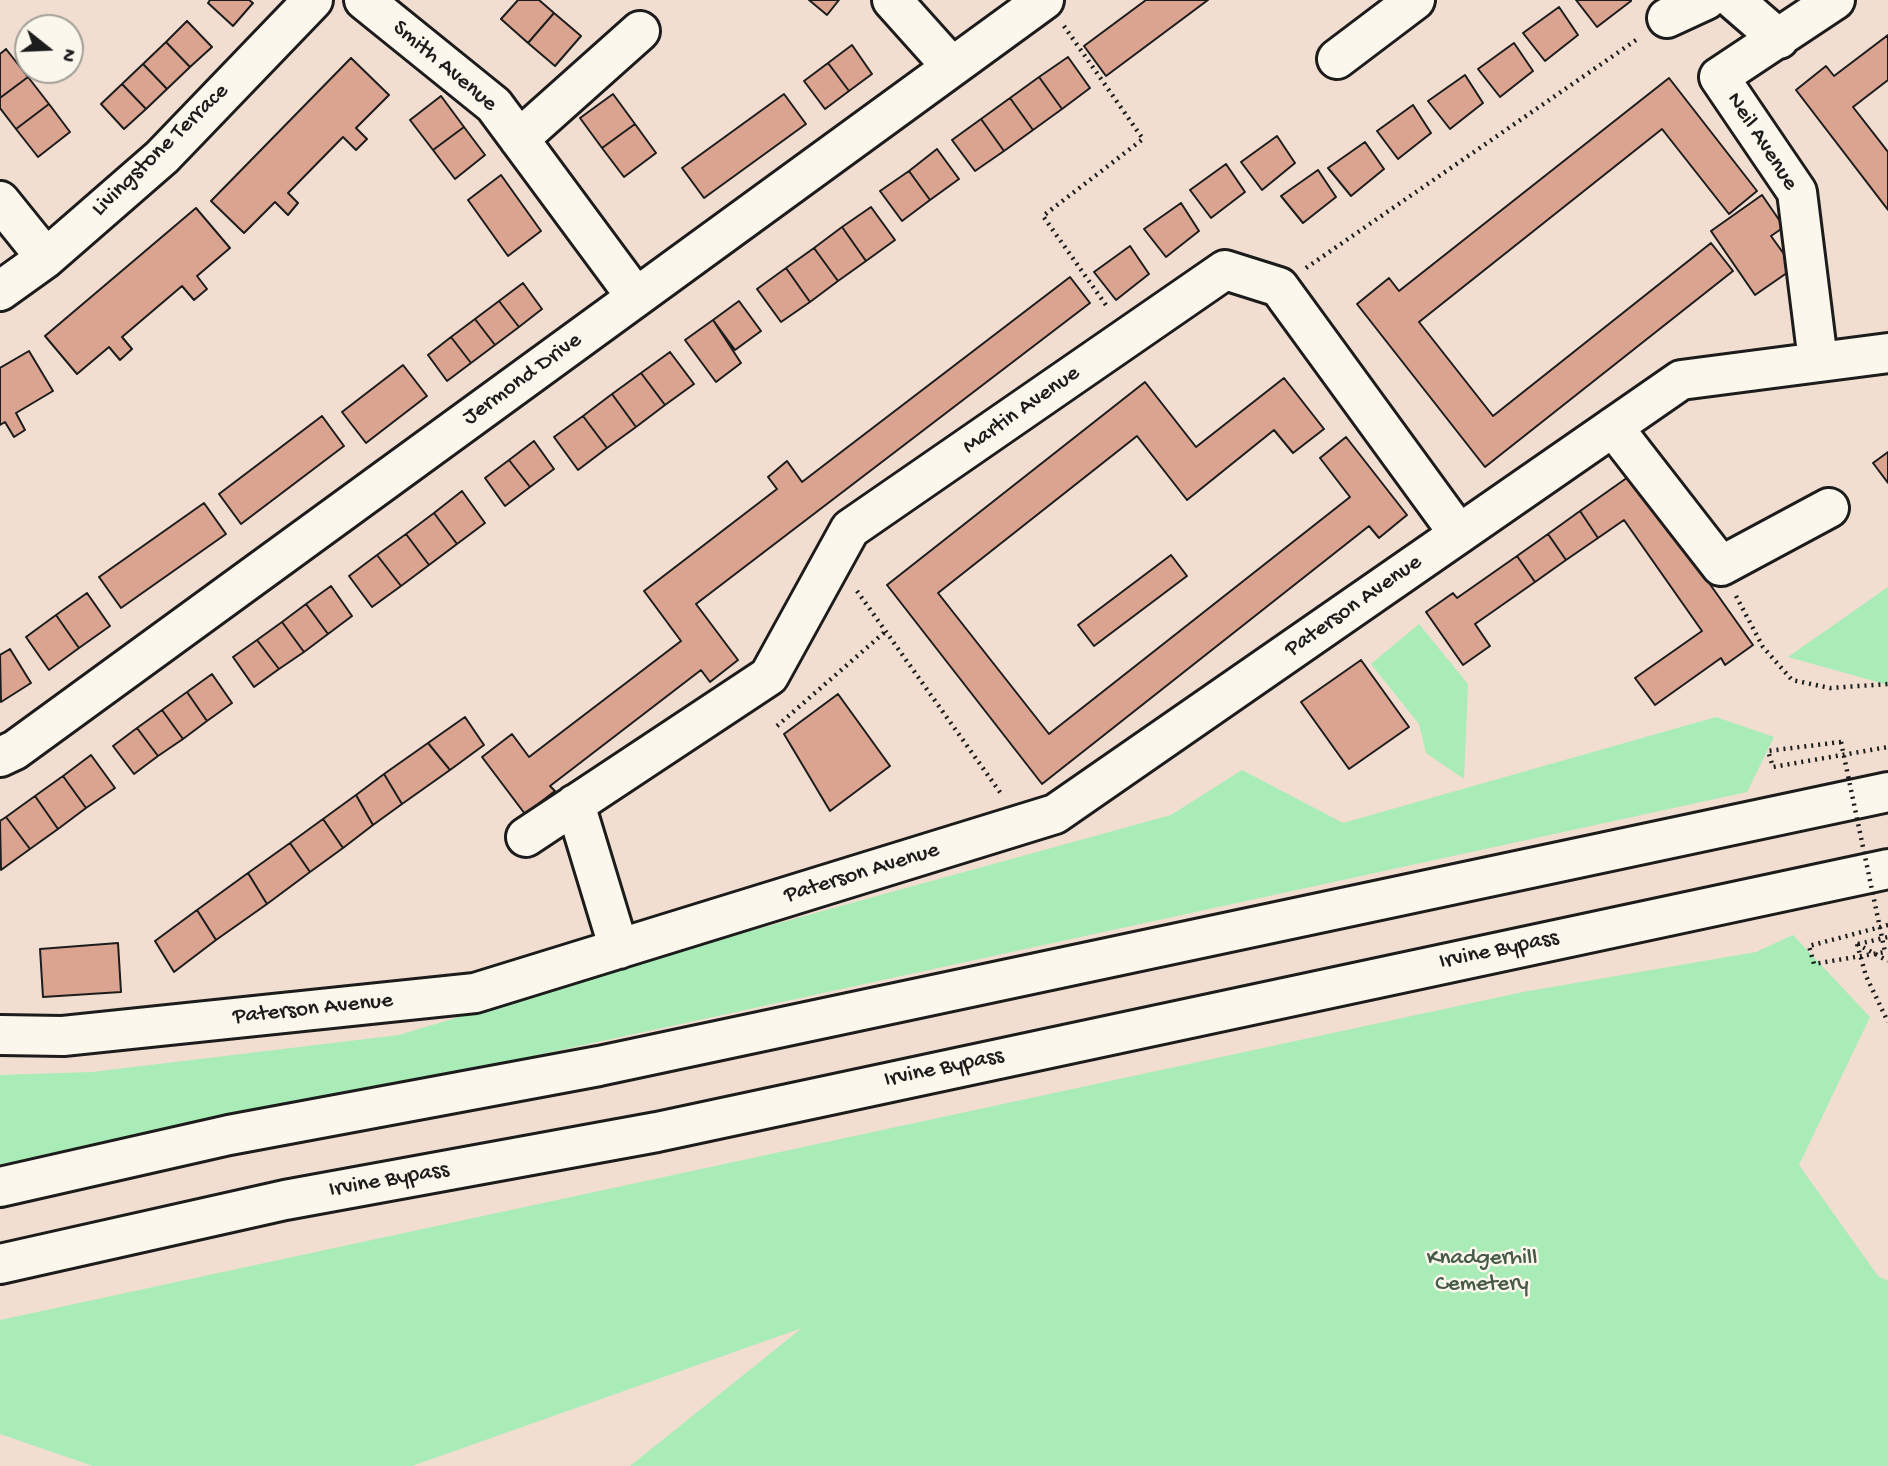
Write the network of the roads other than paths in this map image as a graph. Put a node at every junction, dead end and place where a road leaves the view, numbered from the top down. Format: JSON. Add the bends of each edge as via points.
{"nodes":[{"id":1,"x":313,"y":0,"type":"edge"},
{"id":2,"x":363,"y":0,"type":"edge"},
{"id":3,"x":892,"y":0,"type":"edge"},
{"id":4,"x":1415,"y":0,"type":"edge"},
{"id":5,"x":1706,"y":0,"type":"edge"},
{"id":6,"x":1734,"y":0,"type":"edge"},
{"id":7,"x":1835,"y":0,"type":"edge"},
{"id":8,"x":1052,"y":11,"type":"edge"},
{"id":9,"x":1667,"y":18,"type":"road end"},
{"id":10,"x":640,"y":31,"type":"dead end"},
{"id":11,"x":1779,"y":39,"type":"junction"},
{"id":12,"x":1337,"y":59,"type":"dead end"},
{"id":13,"x":952,"y":67,"type":"junction"},
{"id":14,"x":519,"y":139,"type":"junction"},
{"id":15,"x":0,"y":201,"type":"edge"},
{"id":16,"x":46,"y":258,"type":"junction"},
{"id":17,"x":0,"y":291,"type":"edge"},
{"id":18,"x":636,"y":297,"type":"junction"},
{"id":19,"x":1888,"y":353,"type":"edge"},
{"id":20,"x":1818,"y":362,"type":"junction"},
{"id":21,"x":1613,"y":427,"type":"junction"},
{"id":22,"x":1829,"y":508,"type":"dead end"},
{"id":23,"x":1459,"y":534,"type":"junction"},
{"id":24,"x":0,"y":757,"type":"edge"},
{"id":25,"x":1888,"y":792,"type":"edge"},
{"id":26,"x":575,"y":804,"type":"junction"},
{"id":27,"x":526,"y":837,"type":"dead end"},
{"id":28,"x":1888,"y":869,"type":"edge"},
{"id":29,"x":619,"y":949,"type":"junction"},
{"id":30,"x":0,"y":1035,"type":"edge"},
{"id":31,"x":0,"y":1187,"type":"edge"},
{"id":32,"x":0,"y":1264,"type":"edge"}],
"edges":[{"from":1,"to":16,"type":"main road","name":"Livingstone Terrace","via":[[162,157]]},
{"from":2,"to":14,"type":"main road","name":"Smith Avenue","via":[[494,105]]},
{"from":3,"to":13,"type":"main road"},
{"from":4,"to":12,"type":"main road"},
{"from":5,"to":9,"type":"main road"},
{"from":6,"to":11,"type":"main road"},
{"from":7,"to":11,"type":"main road","name":"Neil Avenue"},
{"from":8,"to":13,"type":"main road","name":"Jermond Drive"},
{"from":10,"to":14,"type":"main road"},
{"from":11,"to":20,"type":"main road","name":"Neil Avenue","via":[[1719,78],[1797,192]]},
{"from":13,"to":18,"type":"main road","name":"Jermond Drive"},
{"from":14,"to":18,"type":"main road","name":"Smith Avenue"},
{"from":15,"to":16,"type":"main road"},
{"from":16,"to":17,"type":"main road","name":"Livingstone Terrace"},
{"from":18,"to":24,"type":"main road","name":"Jermond Drive"},
{"from":19,"to":20,"type":"main road","name":"Paterson Avenue"},
{"from":20,"to":21,"type":"main road","name":"Paterson Avenue","via":[[1681,380]]},
{"from":21,"to":22,"type":"main road","via":[[1721,566]]},
{"from":21,"to":23,"type":"main road","name":"Paterson Avenue"},
{"from":23,"to":26,"type":"main road","name":"Martin Avenue","via":[[1279,287],[1225,270],[850,529],[769,676]]},
{"from":23,"to":29,"type":"main road","name":"Paterson Avenue","via":[[1055,814]]},
{"from":25,"to":31,"type":"main road","via":[[598,1066],[229,1135]]},
{"from":26,"to":27,"type":"main road","name":"Martin Avenue"},
{"from":26,"to":29,"type":"main road"},
{"from":28,"to":32,"type":"main road","name":"Irvine Bypass","via":[[657,1132],[285,1200]]},
{"from":29,"to":30,"type":"main road","name":"Paterson Avenue","via":[[475,993],[63,1036]]}]}
